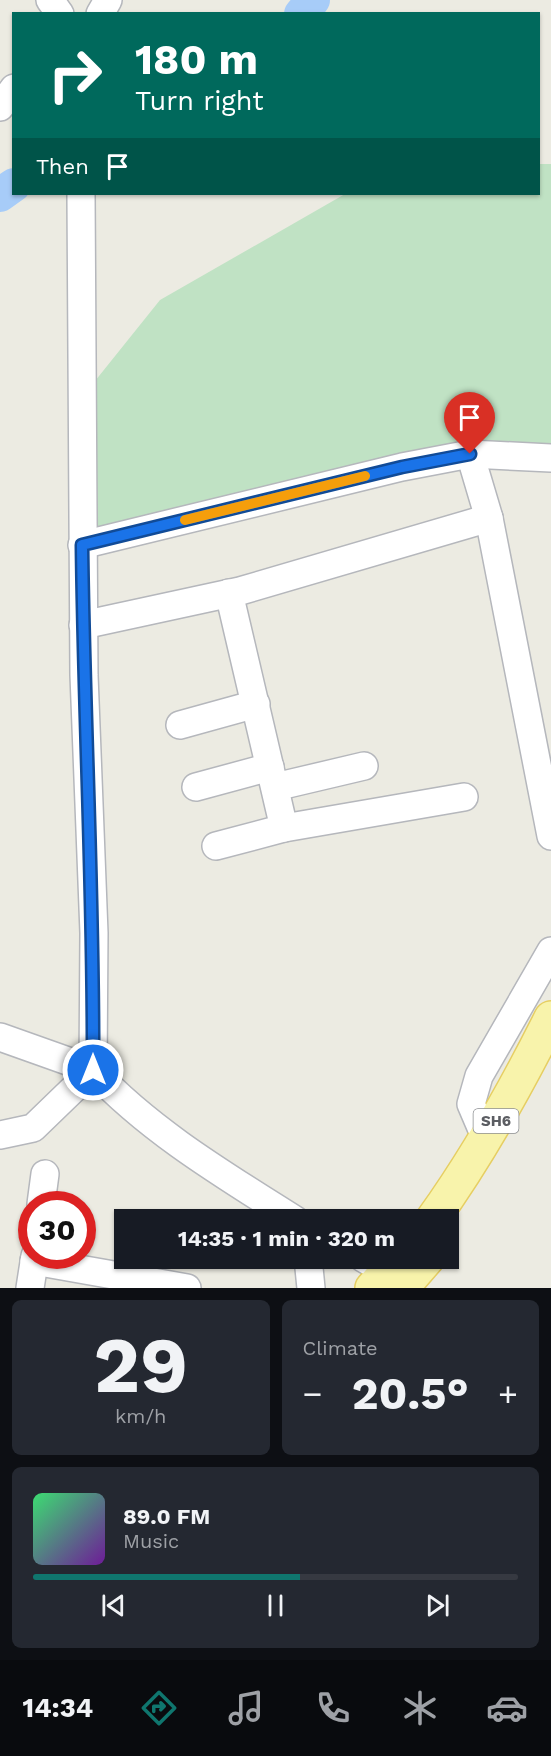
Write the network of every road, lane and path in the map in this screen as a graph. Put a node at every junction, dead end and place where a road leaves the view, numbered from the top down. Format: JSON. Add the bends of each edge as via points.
{"nodes":[{"id":1,"x":12,"y":91,"type":"edge"},
{"id":2,"x":0,"y":107,"type":"edge"},
{"id":3,"x":81,"y":195,"type":"edge"},
{"id":4,"x":470,"y":454,"type":"junction"},
{"id":5,"x":551,"y":458,"type":"edge"},
{"id":6,"x":489,"y":518,"type":"junction"},
{"id":7,"x":82,"y":545,"type":"junction"},
{"id":8,"x":230,"y":593,"type":"junction"},
{"id":9,"x":83,"y":625,"type":"junction"},
{"id":10,"x":256,"y":704,"type":"junction"},
{"id":11,"x":180,"y":725,"type":"dead end"},
{"id":12,"x":364,"y":766,"type":"dead end"},
{"id":13,"x":272,"y":777,"type":"junction"},
{"id":14,"x":196,"y":787,"type":"dead end"},
{"id":15,"x":464,"y":797,"type":"dead end"},
{"id":16,"x":284,"y":828,"type":"junction"},
{"id":17,"x":551,"y":836,"type":"edge"},
{"id":18,"x":216,"y":846,"type":"dead end"},
{"id":19,"x":551,"y":951,"type":"edge"},
{"id":20,"x":551,"y":1018,"type":"edge"},
{"id":21,"x":0,"y":1037,"type":"edge"},
{"id":22,"x":551,"y":1058,"type":"edge"},
{"id":23,"x":93,"y":1070,"type":"junction"},
{"id":24,"x":0,"y":1135,"type":"edge"},
{"id":25,"x":486,"y":1139,"type":"junction"},
{"id":26,"x":45,"y":1174,"type":"dead end"},
{"id":27,"x":43,"y":1191,"type":"edge"},
{"id":28,"x":277,"y":1209,"type":"edge"},
{"id":29,"x":439,"y":1209,"type":"edge"},
{"id":30,"x":459,"y":1218,"type":"edge"},
{"id":31,"x":33,"y":1269,"type":"edge"},
{"id":32,"x":91,"y":1269,"type":"edge"},
{"id":33,"x":309,"y":1269,"type":"edge"},
{"id":34,"x":407,"y":1269,"type":"edge"},
{"id":35,"x":391,"y":1277,"type":"edge"},
{"id":36,"x":30,"y":1288,"type":"edge"},
{"id":37,"x":187,"y":1288,"type":"edge"},
{"id":38,"x":311,"y":1288,"type":"edge"}],
"edges":[{"from":1,"to":2,"type":"street"},
{"from":3,"to":7,"type":"street"},
{"from":4,"to":5,"type":"street"},
{"from":4,"to":6,"type":"street"},
{"from":4,"to":7,"type":"street"},
{"from":6,"to":8,"type":"street"},
{"from":6,"to":17,"type":"street"},
{"from":7,"to":9,"type":"street"},
{"from":8,"to":9,"type":"street"},
{"from":8,"to":10,"type":"street"},
{"from":9,"to":23,"type":"street","via":[[94,933]]},
{"from":10,"to":11,"type":"street"},
{"from":10,"to":13,"type":"street"},
{"from":12,"to":13,"type":"street"},
{"from":13,"to":14,"type":"street"},
{"from":13,"to":16,"type":"street"},
{"from":15,"to":16,"type":"street"},
{"from":16,"to":18,"type":"street"},
{"from":19,"to":25,"type":"street","via":[[479,1076],[471,1104]]},
{"from":20,"to":25,"type":"main road","number":"SH6"},
{"from":21,"to":23,"type":"street"},
{"from":22,"to":30,"type":"main road","number":"SH6","via":[[499,1158]]},
{"from":23,"to":24,"type":"street","via":[[33,1128]]},
{"from":23,"to":28,"type":"street","via":[[115,1093],[209,1166]]},
{"from":25,"to":29,"type":"main road","number":"SH6"},
{"from":26,"to":27,"type":"street"},
{"from":31,"to":36,"type":"street"},
{"from":32,"to":37,"type":"street"},
{"from":33,"to":38,"type":"street"},
{"from":34,"to":35,"type":"main road"}]}
